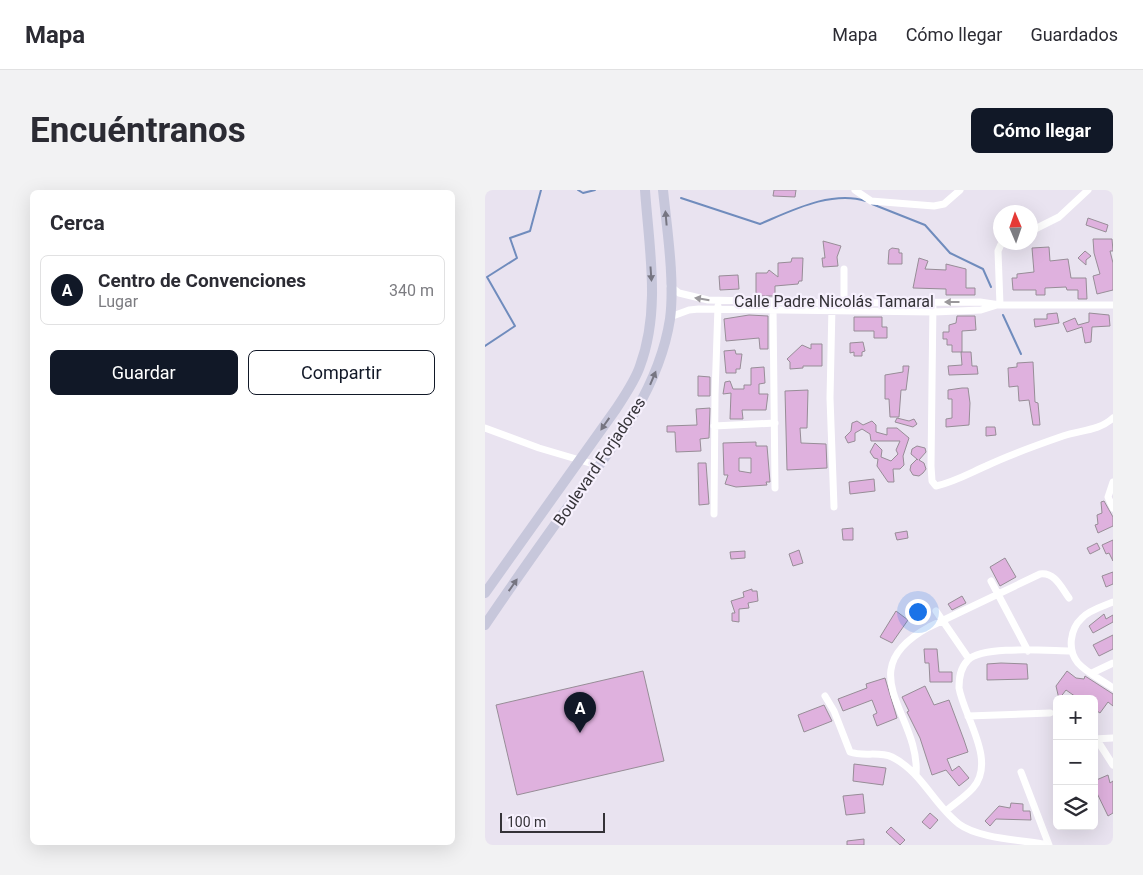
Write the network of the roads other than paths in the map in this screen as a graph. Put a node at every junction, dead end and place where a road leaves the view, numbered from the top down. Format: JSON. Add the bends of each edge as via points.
{"nodes":[{"id":1,"x":645,"y":190,"type":"edge"},
{"id":2,"x":663,"y":190,"type":"edge"},
{"id":3,"x":855,"y":190,"type":"edge"},
{"id":4,"x":960,"y":190,"type":"edge"},
{"id":5,"x":1088,"y":190,"type":"edge"},
{"id":6,"x":1038,"y":228,"type":"edge"},
{"id":7,"x":998,"y":250,"type":"edge"},
{"id":8,"x":845,"y":269,"type":"dead end"},
{"id":9,"x":670,"y":286,"type":"junction"},
{"id":10,"x":718,"y":300,"type":"junction"},
{"id":11,"x":773,"y":302,"type":"junction"},
{"id":12,"x":933,"y":302,"type":"junction"},
{"id":13,"x":1000,"y":305,"type":"junction"},
{"id":14,"x":1113,"y":305,"type":"edge"},
{"id":15,"x":832,"y":307,"type":"junction"},
{"id":16,"x":844,"y":307,"type":"junction"},
{"id":17,"x":718,"y":310,"type":"junction"},
{"id":18,"x":773,"y":310,"type":"junction"},
{"id":19,"x":934,"y":312,"type":"junction"},
{"id":20,"x":670,"y":317,"type":"junction"},
{"id":21,"x":1113,"y":418,"type":"edge"},
{"id":22,"x":775,"y":424,"type":"junction"},
{"id":23,"x":714,"y":426,"type":"junction"},
{"id":24,"x":485,"y":428,"type":"edge"},
{"id":25,"x":579,"y":460,"type":"junction"},
{"id":26,"x":600,"y":466,"type":"junction"},
{"id":27,"x":1113,"y":482,"type":"edge"},
{"id":28,"x":775,"y":488,"type":"dead end"},
{"id":29,"x":834,"y":507,"type":"dead end"},
{"id":30,"x":1113,"y":508,"type":"edge"},
{"id":31,"x":714,"y":514,"type":"dead end"},
{"id":32,"x":991,"y":582,"type":"dead end"},
{"id":33,"x":485,"y":593,"type":"edge"},
{"id":34,"x":998,"y":594,"type":"junction"},
{"id":35,"x":1069,"y":598,"type":"dead end"},
{"id":36,"x":1113,"y":602,"type":"edge"},
{"id":37,"x":936,"y":611,"type":"dead end"},
{"id":38,"x":943,"y":622,"type":"junction"},
{"id":39,"x":485,"y":625,"type":"edge"},
{"id":40,"x":1028,"y":651,"type":"junction"},
{"id":41,"x":1071,"y":652,"type":"junction"},
{"id":42,"x":969,"y":659,"type":"junction"},
{"id":43,"x":1113,"y":663,"type":"edge"},
{"id":44,"x":1093,"y":673,"type":"junction"},
{"id":45,"x":1113,"y":688,"type":"edge"},
{"id":46,"x":825,"y":696,"type":"dead end"},
{"id":47,"x":1050,"y":713,"type":"dead end"},
{"id":48,"x":968,"y":716,"type":"junction"},
{"id":49,"x":1113,"y":738,"type":"edge"},
{"id":50,"x":1098,"y":739,"type":"edge"},
{"id":51,"x":1096,"y":740,"type":"edge"},
{"id":52,"x":1113,"y":765,"type":"edge"},
{"id":53,"x":1021,"y":772,"type":"dead end"},
{"id":54,"x":916,"y":775,"type":"junction"},
{"id":55,"x":946,"y":811,"type":"junction"},
{"id":56,"x":1048,"y":845,"type":"edge"}],
"edges":[{"from":1,"to":25,"type":"main road","name":"Boulevard Forjadores","one_way":true,"via":[[653,306],[646,346],[631,387]]},
{"from":9,"to":2,"type":"main road","name":"Boulevard Forjadores","one_way":true},
{"from":3,"to":4,"type":"street","via":[[871,201],[934,206],[944,204]]},
{"from":5,"to":6,"type":"street","via":[[1054,220]]},
{"from":7,"to":13,"type":"street"},
{"from":8,"to":16,"type":"street"},
{"from":10,"to":9,"type":"street","name":"Calle Padre Nicolás Tamaral","one_way":true,"via":[[687,296]]},
{"from":9,"to":20,"type":"main road","name":"Boulevard Forjadores"},
{"from":10,"to":11,"type":"street","name":"Calle Padre Nicolás Tamaral"},
{"from":10,"to":17,"type":"street"},
{"from":11,"to":15,"type":"street","name":"Calle Padre Nicolás Tamaral"},
{"from":11,"to":18,"type":"street"},
{"from":13,"to":12,"type":"street","name":"Calle Padre Nicolás Tamaral","one_way":true},
{"from":12,"to":16,"type":"street","name":"Calle Padre Nicolás Tamaral"},
{"from":12,"to":19,"type":"street"},
{"from":13,"to":14,"type":"street","name":"Calle Padre Nicolás Tamaral"},
{"from":13,"to":19,"type":"street","name":"Calle Padre Nicolás Tamaral","via":[[981,310]]},
{"from":15,"to":16,"type":"street","name":"Calle Padre Nicolás Tamaral"},
{"from":15,"to":18,"type":"street","name":"Calle Padre Nicolás Tamaral"},
{"from":15,"to":29,"type":"street","via":[[830,398]]},
{"from":16,"to":19,"type":"street","name":"Calle Padre Nicolás Tamaral"},
{"from":17,"to":18,"type":"street","name":"Calle Padre Nicolás Tamaral"},
{"from":17,"to":20,"type":"street","name":"Calle Padre Nicolás Tamaral","via":[[689,310]]},
{"from":17,"to":23,"type":"street"},
{"from":18,"to":22,"type":"street"},
{"from":19,"to":21,"type":"street","via":[[931,466],[932,481],[936,486],[1065,435],[1107,424]]},
{"from":26,"to":20,"type":"main road","name":"Boulevard Forjadores","one_way":true,"via":[[651,383],[661,358]]},
{"from":22,"to":23,"type":"street"},
{"from":22,"to":28,"type":"street"},
{"from":23,"to":31,"type":"street"},
{"from":24,"to":25,"type":"street"},
{"from":25,"to":26,"type":"street"},
{"from":25,"to":33,"type":"main road","name":"Boulevard Forjadores"},
{"from":39,"to":26,"type":"main road","name":"Boulevard Forjadores","one_way":true},
{"from":27,"to":30,"type":"street","via":[[1109,491]]},
{"from":32,"to":34,"type":"street"},
{"from":34,"to":35,"type":"street","via":[[1040,574],[1047,574],[1054,577]]},
{"from":34,"to":38,"type":"street"},
{"from":34,"to":40,"type":"street"},
{"from":36,"to":41,"type":"street","via":[[1083,616],[1075,626]]},
{"from":37,"to":38,"type":"street"},
{"from":38,"to":42,"type":"street"},
{"from":38,"to":54,"type":"street","via":[[914,636],[898,651],[893,661],[891,687],[911,738],[917,762]]},
{"from":40,"to":41,"type":"street"},
{"from":40,"to":42,"type":"street","via":[[988,651]]},
{"from":41,"to":44,"type":"street","via":[[1078,663]]},
{"from":42,"to":48,"type":"street","via":[[959,678],[960,697]]},
{"from":43,"to":44,"type":"street"},
{"from":44,"to":45,"type":"street"},
{"from":46,"to":54,"type":"street","via":[[850,752],[890,756]]},
{"from":47,"to":48,"type":"street"},
{"from":48,"to":55,"type":"street","via":[[980,754],[981,771],[973,788]]},
{"from":49,"to":50,"type":"street"},
{"from":51,"to":52,"type":"street"},
{"from":53,"to":56,"type":"street"},
{"from":54,"to":55,"type":"street"},
{"from":55,"to":56,"type":"street","via":[[960,825],[981,834]]}]}
